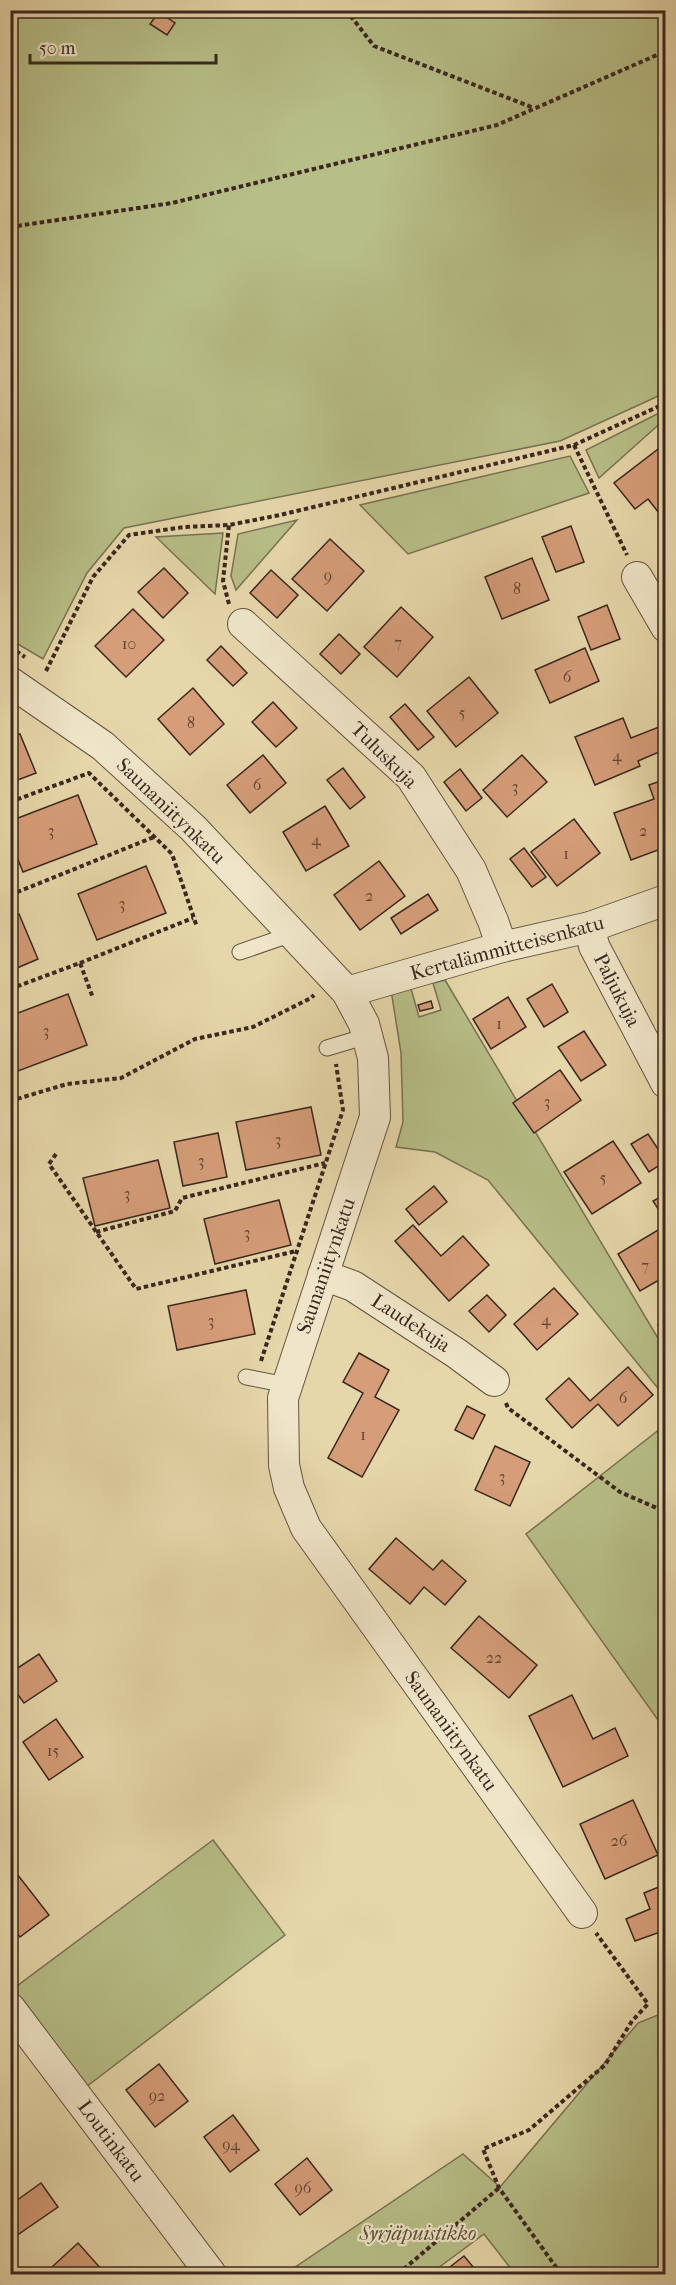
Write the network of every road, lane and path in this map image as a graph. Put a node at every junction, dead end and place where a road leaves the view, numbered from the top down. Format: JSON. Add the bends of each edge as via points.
{"nodes":[{"id":1,"x":346,"y":10,"type":"edge"},
{"id":2,"x":666,"y":51,"type":"edge"},
{"id":3,"x":534,"y":108,"type":"junction"},
{"id":4,"x":10,"y":227,"type":"edge"},
{"id":5,"x":666,"y":403,"type":"edge"},
{"id":6,"x":574,"y":445,"type":"junction"},
{"id":7,"x":229,"y":525,"type":"junction"},
{"id":8,"x":637,"y":577,"type":"joint"},
{"id":9,"x":243,"y":624,"type":"joint"},
{"id":10,"x":666,"y":627,"type":"edge"},
{"id":11,"x":10,"y":647,"type":"edge"},
{"id":12,"x":37,"y":665,"type":"dead end"},
{"id":13,"x":19,"y":671,"type":"edge"},
{"id":14,"x":46,"y":671,"type":"junction"},
{"id":15,"x":55,"y":679,"type":"dead end"},
{"id":16,"x":10,"y":802,"type":"edge"},
{"id":17,"x":154,"y":837,"type":"junction"},
{"id":18,"x":10,"y":895,"type":"edge"},
{"id":19,"x":666,"y":900,"type":"edge"},
{"id":20,"x":193,"y":918,"type":"junction"},
{"id":21,"x":197,"y":927,"type":"dead end"},
{"id":22,"x":590,"y":927,"type":"junction"},
{"id":23,"x":292,"y":934,"type":"junction"},
{"id":24,"x":502,"y":947,"type":"junction"},
{"id":25,"x":240,"y":952,"type":"dead end"},
{"id":26,"x":80,"y":963,"type":"junction"},
{"id":27,"x":339,"y":984,"type":"junction"},
{"id":28,"x":10,"y":990,"type":"edge"},
{"id":29,"x":93,"y":998,"type":"dead end"},
{"id":30,"x":367,"y":1036,"type":"junction"},
{"id":31,"x":330,"y":1047,"type":"joint"},
{"id":32,"x":666,"y":1083,"type":"edge"},
{"id":33,"x":10,"y":1101,"type":"edge"},
{"id":34,"x":56,"y":1154,"type":"dead end"},
{"id":35,"x":326,"y":1163,"type":"junction"},
{"id":36,"x":96,"y":1232,"type":"junction"},
{"id":37,"x":297,"y":1251,"type":"junction"},
{"id":38,"x":323,"y":1275,"type":"junction"},
{"id":39,"x":251,"y":1378,"type":"joint"},
{"id":40,"x":494,"y":1381,"type":"joint"},
{"id":41,"x":287,"y":1385,"type":"junction"},
{"id":42,"x":666,"y":1512,"type":"edge"},
{"id":43,"x":582,"y":1913,"type":"joint"},
{"id":44,"x":10,"y":2008,"type":"edge"},
{"id":45,"x":499,"y":2188,"type":"junction"},
{"id":46,"x":211,"y":2274,"type":"edge"},
{"id":47,"x":398,"y":2274,"type":"edge"},
{"id":48,"x":561,"y":2274,"type":"edge"}],
"edges":[{"from":1,"to":3,"type":"path","via":[[374,46]]},
{"from":2,"to":3,"type":"path"},
{"from":3,"to":4,"type":"path","via":[[497,125],[172,203]]},
{"from":5,"to":6,"type":"path"},
{"from":6,"to":7,"type":"path"},
{"from":6,"to":8,"type":"path"},
{"from":7,"to":9,"type":"path","via":[[223,582],[228,602]]},
{"from":7,"to":14,"type":"path","via":[[129,535],[93,577]]},
{"from":8,"to":10,"type":"street"},
{"from":9,"to":24,"type":"street","name":"Tuluskuja","via":[[411,777],[471,870]]},
{"from":11,"to":13,"type":"path"},
{"from":12,"to":14,"type":"path"},
{"from":13,"to":23,"type":"street","name":"Saunaniitynkatu","via":[[193,828]]},
{"from":14,"to":15,"type":"path"},
{"from":16,"to":17,"type":"path","via":[[89,773]]},
{"from":17,"to":18,"type":"path"},
{"from":17,"to":20,"type":"path","via":[[172,854]]},
{"from":19,"to":22,"type":"street","name":"Kertalämmitteisenkatu"},
{"from":20,"to":21,"type":"path"},
{"from":20,"to":26,"type":"path"},
{"from":22,"to":24,"type":"street","name":"Kertalämmitteisenkatu"},
{"from":22,"to":32,"type":"street","name":"Paljukuja","via":[[594,946]]},
{"from":23,"to":25,"type":"lane"},
{"from":23,"to":27,"type":"street","name":"Saunaniitynkatu"},
{"from":24,"to":27,"type":"street","name":"Kertalämmitteisenkatu"},
{"from":26,"to":28,"type":"path"},
{"from":26,"to":29,"type":"path"},
{"from":27,"to":30,"type":"street","name":"Saunaniitynkatu","via":[[364,1024]]},
{"from":27,"to":33,"type":"path","via":[[253,1027],[195,1039],[121,1078],[67,1084]]},
{"from":30,"to":31,"type":"lane"},
{"from":30,"to":38,"type":"street","name":"Saunaniitynkatu","via":[[373,1058],[375,1117]]},
{"from":31,"to":35,"type":"path","via":[[343,1110]]},
{"from":34,"to":36,"type":"path","via":[[49,1164]]},
{"from":35,"to":36,"type":"path","via":[[182,1198],[176,1211]]},
{"from":35,"to":37,"type":"path"},
{"from":36,"to":37,"type":"path","via":[[136,1289]]},
{"from":37,"to":39,"type":"path"},
{"from":38,"to":40,"type":"street","name":"Laudekuja","via":[[353,1286]]},
{"from":38,"to":41,"type":"street","name":"Saunaniitynkatu"},
{"from":39,"to":41,"type":"lane"},
{"from":40,"to":42,"type":"path","via":[[508,1408],[620,1492]]},
{"from":41,"to":43,"type":"street","name":"Saunaniitynkatu","via":[[283,1398],[284,1465],[306,1528]]},
{"from":43,"to":45,"type":"path","via":[[648,2004],[605,2065],[529,2130],[483,2149]]},
{"from":44,"to":46,"type":"street","name":"Loutinkatu"},
{"from":45,"to":47,"type":"path"},
{"from":45,"to":48,"type":"path"}]}
